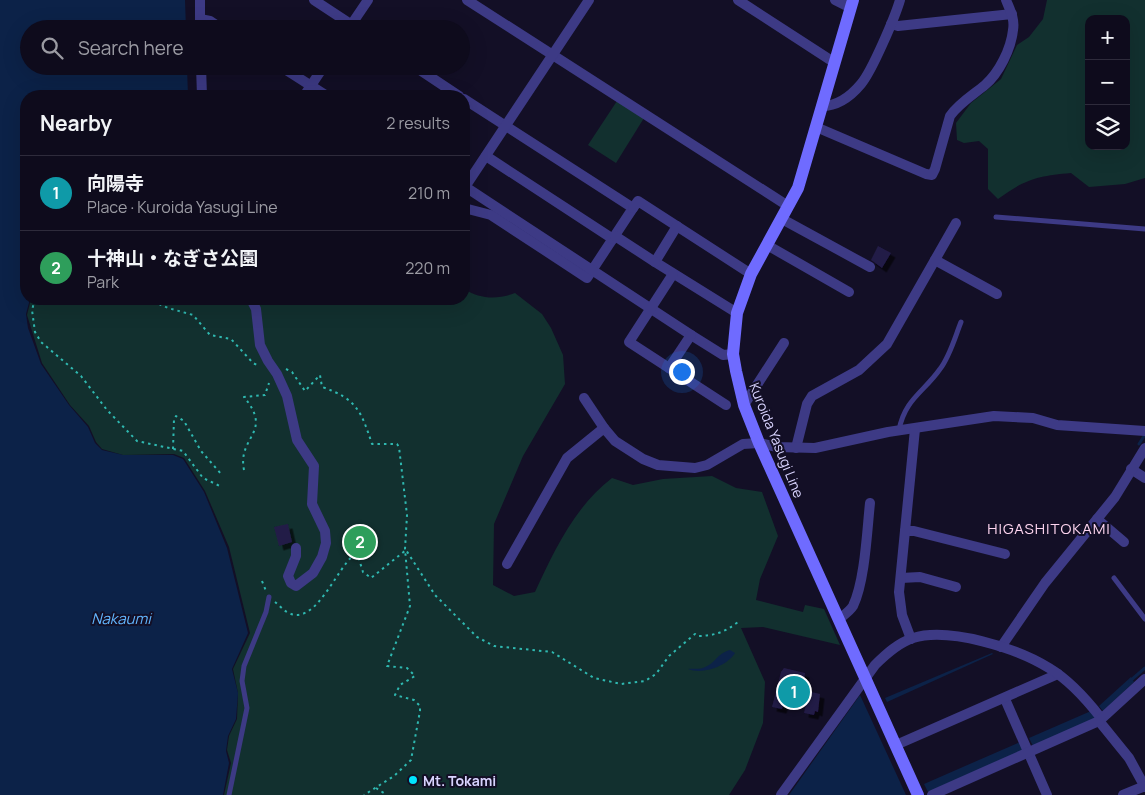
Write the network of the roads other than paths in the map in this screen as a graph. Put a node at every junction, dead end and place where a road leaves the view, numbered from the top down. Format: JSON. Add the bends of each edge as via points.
{"nodes":[{"id":1,"x":200,"y":0,"type":"edge"},
{"id":2,"x":314,"y":0,"type":"edge"},
{"id":3,"x":368,"y":0,"type":"edge"},
{"id":4,"x":467,"y":0,"type":"edge"},
{"id":5,"x":589,"y":0,"type":"edge"},
{"id":6,"x":738,"y":0,"type":"edge"},
{"id":7,"x":835,"y":0,"type":"edge"},
{"id":8,"x":900,"y":0,"type":"edge"},
{"id":9,"x":1006,"y":0,"type":"edge"},
{"id":10,"x":852,"y":4,"type":"edge"},
{"id":11,"x":1012,"y":14,"type":"junction"},
{"id":12,"x":200,"y":20,"type":"edge"},
{"id":13,"x":343,"y":20,"type":"edge"},
{"id":14,"x":357,"y":20,"type":"edge"},
{"id":15,"x":891,"y":24,"type":"junction"},
{"id":16,"x":552,"y":55,"type":"junction"},
{"id":17,"x":835,"y":63,"type":"junction"},
{"id":18,"x":201,"y":75,"type":"edge"},
{"id":19,"x":294,"y":75,"type":"edge"},
{"id":20,"x":318,"y":75,"type":"edge"},
{"id":21,"x":428,"y":75,"type":"edge"},
{"id":22,"x":310,"y":86,"type":"junction"},
{"id":23,"x":202,"y":90,"type":"edge"},
{"id":24,"x":308,"y":90,"type":"edge"},
{"id":25,"x":317,"y":90,"type":"edge"},
{"id":26,"x":450,"y":90,"type":"edge"},
{"id":27,"x":470,"y":103,"type":"edge"},
{"id":28,"x":822,"y":106,"type":"junction"},
{"id":29,"x":816,"y":126,"type":"junction"},
{"id":30,"x":505,"y":127,"type":"junction"},
{"id":31,"x":486,"y":156,"type":"junction"},
{"id":32,"x":470,"y":179,"type":"edge"},
{"id":33,"x":470,"y":189,"type":"edge"},
{"id":34,"x":788,"y":206,"type":"junction"},
{"id":35,"x":633,"y":208,"type":"junction"},
{"id":36,"x":470,"y":210,"type":"edge"},
{"id":37,"x":996,"y":217,"type":"dead end"},
{"id":38,"x":782,"y":219,"type":"junction"},
{"id":39,"x":956,"y":223,"type":"dead end"},
{"id":40,"x":677,"y":226,"type":"junction"},
{"id":41,"x":1145,"y":229,"type":"edge"},
{"id":42,"x":614,"y":238,"type":"junction"},
{"id":43,"x":766,"y":246,"type":"junction"},
{"id":44,"x":935,"y":260,"type":"junction"},
{"id":45,"x":655,"y":262,"type":"junction"},
{"id":46,"x":870,"y":267,"type":"dead end"},
{"id":47,"x":593,"y":270,"type":"junction"},
{"id":48,"x":673,"y":274,"type":"junction"},
{"id":49,"x":751,"y":274,"type":"junction"},
{"id":50,"x":849,"y":292,"type":"dead end"},
{"id":51,"x":997,"y":294,"type":"dead end"},
{"id":52,"x":254,"y":305,"type":"edge"},
{"id":53,"x":650,"y":308,"type":"junction"},
{"id":54,"x":737,"y":313,"type":"junction"},
{"id":55,"x":961,"y":322,"type":"dead end"},
{"id":56,"x":691,"y":335,"type":"junction"},
{"id":57,"x":784,"y":343,"type":"dead end"},
{"id":58,"x":733,"y":354,"type":"junction"},
{"id":59,"x":669,"y":368,"type":"junction"},
{"id":60,"x":584,"y":398,"type":"dead end"},
{"id":61,"x":726,"y":404,"type":"dead end"},
{"id":62,"x":744,"y":405,"type":"junction"},
{"id":63,"x":604,"y":428,"type":"junction"},
{"id":64,"x":915,"y":429,"type":"junction"},
{"id":65,"x":899,"y":431,"type":"junction"},
{"id":66,"x":1145,"y":431,"type":"edge"},
{"id":67,"x":759,"y":443,"type":"junction"},
{"id":68,"x":796,"y":448,"type":"junction"},
{"id":69,"x":1145,"y":448,"type":"edge"},
{"id":70,"x":1131,"y":469,"type":"junction"},
{"id":71,"x":1145,"y":478,"type":"edge"},
{"id":72,"x":870,"y":503,"type":"dead end"},
{"id":73,"x":1097,"y":519,"type":"junction"},
{"id":74,"x":905,"y":531,"type":"junction"},
{"id":75,"x":1124,"y":542,"type":"dead end"},
{"id":76,"x":296,"y":548,"type":"dead end"},
{"id":77,"x":1005,"y":554,"type":"dead end"},
{"id":78,"x":507,"y":564,"type":"dead end"},
{"id":79,"x":901,"y":578,"type":"junction"},
{"id":80,"x":1114,"y":578,"type":"dead end"},
{"id":81,"x":956,"y":587,"type":"dead end"},
{"id":82,"x":269,"y":597,"type":"dead end"},
{"id":83,"x":839,"y":619,"type":"junction"},
{"id":84,"x":1145,"y":619,"type":"edge"},
{"id":85,"x":910,"y":639,"type":"junction"},
{"id":86,"x":1000,"y":647,"type":"junction"},
{"id":87,"x":1058,"y":674,"type":"junction"},
{"id":88,"x":866,"y":677,"type":"junction"},
{"id":89,"x":1145,"y":679,"type":"edge"},
{"id":90,"x":1005,"y":699,"type":"junction"},
{"id":91,"x":1098,"y":715,"type":"junction"},
{"id":92,"x":896,"y":746,"type":"junction"},
{"id":93,"x":1027,"y":751,"type":"junction"},
{"id":94,"x":1142,"y":770,"type":"edge"},
{"id":95,"x":1145,"y":786,"type":"edge"},
{"id":96,"x":229,"y":795,"type":"edge"},
{"id":97,"x":782,"y":795,"type":"edge"},
{"id":98,"x":918,"y":795,"type":"edge"},
{"id":99,"x":932,"y":795,"type":"edge"},
{"id":100,"x":1047,"y":795,"type":"edge"},
{"id":101,"x":1123,"y":795,"type":"edge"}],
"edges":[{"from":1,"to":12,"type":"street"},
{"from":2,"to":13,"type":"street"},
{"from":3,"to":14,"type":"street"},
{"from":4,"to":16,"type":"street"},
{"from":5,"to":16,"type":"street"},
{"from":6,"to":17,"type":"street"},
{"from":7,"to":10,"type":"street"},
{"from":8,"to":15,"type":"street"},
{"from":9,"to":11,"type":"street"},
{"from":10,"to":17,"type":"main road","name":"Kuroida Yasugi Line"},
{"from":11,"to":15,"type":"street","via":[[898,26]]},
{"from":11,"to":29,"type":"street","via":[[1013,30],[996,73],[950,116],[936,170],[932,174]]},
{"from":15,"to":28,"type":"street","via":[[862,83],[842,101]]},
{"from":16,"to":30,"type":"street"},
{"from":16,"to":34,"type":"street"},
{"from":17,"to":28,"type":"main road","name":"Kuroida Yasugi Line"},
{"from":18,"to":23,"type":"street"},
{"from":19,"to":22,"type":"street"},
{"from":20,"to":22,"type":"street"},
{"from":21,"to":26,"type":"street"},
{"from":22,"to":24,"type":"street"},
{"from":22,"to":25,"type":"street"},
{"from":27,"to":30,"type":"street"},
{"from":28,"to":29,"type":"main road","name":"Kuroida Yasugi Line"},
{"from":29,"to":34,"type":"main road","name":"Kuroida Yasugi Line","via":[[798,188]]},
{"from":30,"to":31,"type":"street"},
{"from":30,"to":35,"type":"street"},
{"from":31,"to":32,"type":"street"},
{"from":31,"to":42,"type":"street"},
{"from":33,"to":47,"type":"street"},
{"from":34,"to":38,"type":"main road","name":"Kuroida Yasugi Line"},
{"from":35,"to":40,"type":"street","via":[[638,201]]},
{"from":35,"to":42,"type":"street"},
{"from":36,"to":47,"type":"street","via":[[491,215],[587,278]]},
{"from":37,"to":41,"type":"lane"},
{"from":38,"to":43,"type":"main road","name":"Kuroida Yasugi Line"},
{"from":38,"to":46,"type":"street"},
{"from":39,"to":44,"type":"street"},
{"from":40,"to":45,"type":"street"},
{"from":40,"to":49,"type":"street"},
{"from":42,"to":45,"type":"street"},
{"from":42,"to":47,"type":"street"},
{"from":43,"to":49,"type":"main road","name":"Kuroida Yasugi Line"},
{"from":43,"to":50,"type":"street"},
{"from":44,"to":51,"type":"street"},
{"from":44,"to":68,"type":"street","via":[[887,344],[859,370],[812,396]]},
{"from":45,"to":48,"type":"street"},
{"from":47,"to":53,"type":"street"},
{"from":48,"to":53,"type":"street"},
{"from":48,"to":54,"type":"street"},
{"from":49,"to":54,"type":"main road","name":"Kuroida Yasugi Line"},
{"from":52,"to":76,"type":"street","via":[[258,314],[260,345],[287,396],[293,430],[314,466],[312,504],[326,537],[322,557],[313,573],[296,586],[288,576]]},
{"from":53,"to":56,"type":"street"},
{"from":53,"to":59,"type":"street","via":[[629,342]]},
{"from":54,"to":58,"type":"main road","name":"Kuroida Yasugi Line"},
{"from":55,"to":65,"type":"lane","via":[[940,369],[904,412]]},
{"from":56,"to":58,"type":"street","via":[[723,355]]},
{"from":56,"to":59,"type":"street"},
{"from":57,"to":62,"type":"street"},
{"from":58,"to":62,"type":"main road","name":"Kuroida Yasugi Line"},
{"from":59,"to":61,"type":"street"},
{"from":60,"to":63,"type":"street"},
{"from":62,"to":67,"type":"main road","name":"Kuroida Yasugi Line"},
{"from":63,"to":67,"type":"street","via":[[630,452],[668,467],[707,465],[743,444]]},
{"from":63,"to":78,"type":"street","via":[[567,458]]},
{"from":64,"to":65,"type":"street"},
{"from":64,"to":66,"type":"street","via":[[994,416],[1033,418],[1057,425]]},
{"from":64,"to":74,"type":"street"},
{"from":65,"to":68,"type":"street","via":[[815,448]]},
{"from":67,"to":68,"type":"street","via":[[777,448]]},
{"from":67,"to":83,"type":"main road","name":"Kuroida Yasugi Line"},
{"from":69,"to":70,"type":"street"},
{"from":70,"to":71,"type":"street"},
{"from":70,"to":73,"type":"street","via":[[1115,497]]},
{"from":72,"to":83,"type":"street","via":[[856,597],[852,608]]},
{"from":73,"to":75,"type":"street"},
{"from":73,"to":86,"type":"street","via":[[1045,583]]},
{"from":74,"to":77,"type":"street"},
{"from":74,"to":79,"type":"street"},
{"from":79,"to":81,"type":"street","via":[[920,578]]},
{"from":79,"to":85,"type":"street","via":[[900,603]]},
{"from":80,"to":84,"type":"lane"},
{"from":82,"to":96,"type":"lane","via":[[244,666],[242,680],[247,708]]},
{"from":83,"to":88,"type":"main road","name":"Kuroida Yasugi Line"},
{"from":85,"to":86,"type":"street","via":[[942,635]]},
{"from":85,"to":88,"type":"street","via":[[884,656]]},
{"from":86,"to":87,"type":"street","via":[[1040,662]]},
{"from":87,"to":90,"type":"street"},
{"from":87,"to":91,"type":"street"},
{"from":88,"to":92,"type":"main road","name":"Kuroida Yasugi Line"},
{"from":88,"to":97,"type":"street"},
{"from":89,"to":91,"type":"street"},
{"from":90,"to":92,"type":"street"},
{"from":90,"to":93,"type":"street"},
{"from":91,"to":93,"type":"street"},
{"from":91,"to":94,"type":"street"},
{"from":92,"to":98,"type":"main road","name":"Kuroida Yasugi Line"},
{"from":93,"to":99,"type":"street"},
{"from":93,"to":100,"type":"street"},
{"from":94,"to":95,"type":"street"},
{"from":95,"to":101,"type":"street"}]}
